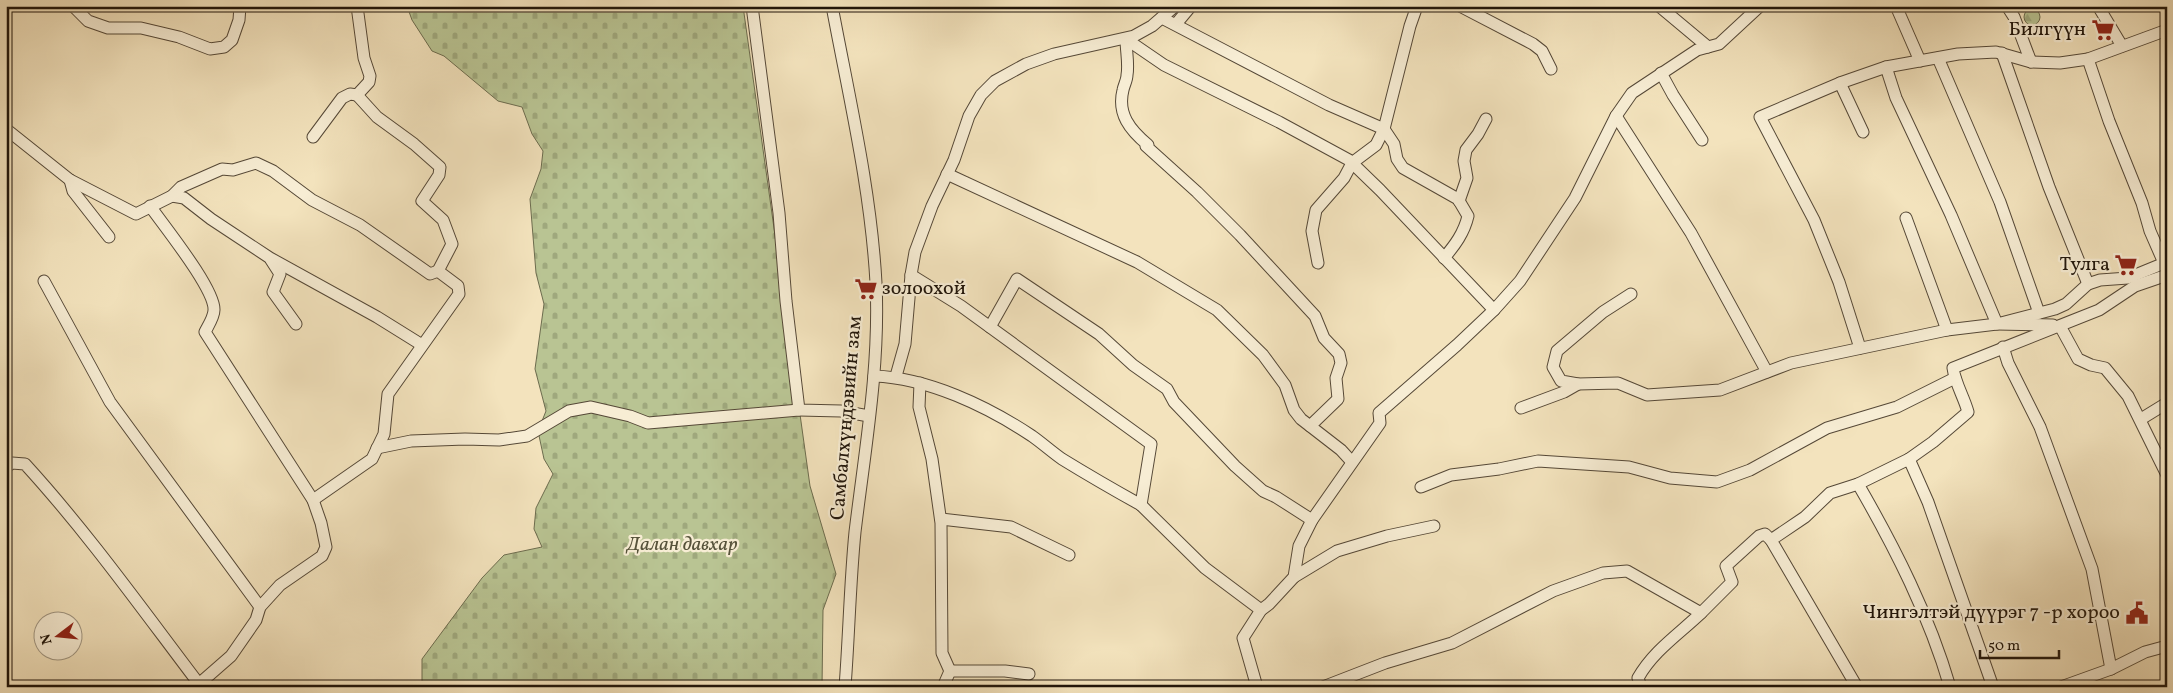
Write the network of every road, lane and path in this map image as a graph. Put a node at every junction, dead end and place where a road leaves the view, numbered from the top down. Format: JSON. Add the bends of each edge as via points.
{"nodes":[{"id":1,"x":73,"y":6,"type":"edge"},
{"id":2,"x":240,"y":6,"type":"edge"},
{"id":3,"x":357,"y":6,"type":"edge"},
{"id":4,"x":752,"y":6,"type":"edge"},
{"id":5,"x":832,"y":6,"type":"edge"},
{"id":6,"x":1175,"y":6,"type":"edge"},
{"id":7,"x":1191,"y":6,"type":"edge"},
{"id":8,"x":1417,"y":6,"type":"edge"},
{"id":9,"x":1460,"y":6,"type":"edge"},
{"id":10,"x":1659,"y":6,"type":"edge"},
{"id":11,"x":1760,"y":6,"type":"edge"},
{"id":12,"x":1896,"y":6,"type":"edge"},
{"id":13,"x":2007,"y":6,"type":"edge"},
{"id":14,"x":2098,"y":6,"type":"edge"},
{"id":15,"x":1162,"y":18,"type":"junction"},
{"id":16,"x":1176,"y":24,"type":"junction"},
{"id":17,"x":2167,"y":30,"type":"edge"},
{"id":18,"x":1126,"y":39,"type":"junction"},
{"id":19,"x":2122,"y":46,"type":"junction"},
{"id":20,"x":1708,"y":47,"type":"junction"},
{"id":21,"x":2002,"y":53,"type":"junction"},
{"id":22,"x":1938,"y":58,"type":"junction"},
{"id":23,"x":2088,"y":59,"type":"junction"},
{"id":24,"x":1920,"y":61,"type":"junction"},
{"id":25,"x":2031,"y":62,"type":"junction"},
{"id":26,"x":1886,"y":67,"type":"junction"},
{"id":27,"x":1551,"y":69,"type":"dead end"},
{"id":28,"x":1661,"y":73,"type":"junction"},
{"id":29,"x":1840,"y":82,"type":"junction"},
{"id":30,"x":356,"y":95,"type":"junction"},
{"id":31,"x":1616,"y":116,"type":"junction"},
{"id":32,"x":1486,"y":119,"type":"dead end"},
{"id":33,"x":6,"y":129,"type":"edge"},
{"id":34,"x":1384,"y":129,"type":"junction"},
{"id":35,"x":1863,"y":132,"type":"dead end"},
{"id":36,"x":313,"y":137,"type":"dead end"},
{"id":37,"x":1702,"y":140,"type":"dead end"},
{"id":38,"x":1352,"y":164,"type":"junction"},
{"id":39,"x":948,"y":174,"type":"junction"},
{"id":40,"x":70,"y":180,"type":"junction"},
{"id":41,"x":172,"y":196,"type":"junction"},
{"id":42,"x":1459,"y":201,"type":"junction"},
{"id":43,"x":150,"y":206,"type":"junction"},
{"id":44,"x":1906,"y":218,"type":"dead end"},
{"id":45,"x":109,"y":236,"type":"dead end"},
{"id":46,"x":270,"y":258,"type":"junction"},
{"id":47,"x":1444,"y":258,"type":"junction"},
{"id":48,"x":2166,"y":262,"type":"edge"},
{"id":49,"x":1318,"y":263,"type":"dead end"},
{"id":50,"x":438,"y":271,"type":"junction"},
{"id":51,"x":911,"y":275,"type":"junction"},
{"id":52,"x":2167,"y":275,"type":"edge"},
{"id":53,"x":44,"y":281,"type":"dead end"},
{"id":54,"x":2088,"y":284,"type":"junction"},
{"id":55,"x":1631,"y":294,"type":"dead end"},
{"id":56,"x":1494,"y":310,"type":"junction"},
{"id":57,"x":2039,"y":313,"type":"junction"},
{"id":58,"x":296,"y":324,"type":"dead end"},
{"id":59,"x":1997,"y":324,"type":"junction"},
{"id":60,"x":2060,"y":326,"type":"junction"},
{"id":61,"x":990,"y":327,"type":"junction"},
{"id":62,"x":1947,"y":330,"type":"junction"},
{"id":63,"x":422,"y":344,"type":"junction"},
{"id":64,"x":2003,"y":347,"type":"junction"},
{"id":65,"x":1860,"y":348,"type":"junction"},
{"id":66,"x":1767,"y":372,"type":"junction"},
{"id":67,"x":874,"y":376,"type":"junction"},
{"id":68,"x":896,"y":376,"type":"junction"},
{"id":69,"x":1955,"y":378,"type":"junction"},
{"id":70,"x":920,"y":383,"type":"junction"},
{"id":71,"x":1578,"y":384,"type":"junction"},
{"id":72,"x":2167,"y":403,"type":"edge"},
{"id":73,"x":1521,"y":408,"type":"dead end"},
{"id":74,"x":799,"y":410,"type":"junction"},
{"id":75,"x":869,"y":416,"type":"junction"},
{"id":76,"x":2140,"y":419,"type":"junction"},
{"id":77,"x":1310,"y":426,"type":"junction"},
{"id":78,"x":377,"y":448,"type":"junction"},
{"id":79,"x":1909,"y":460,"type":"junction"},
{"id":80,"x":1352,"y":462,"type":"junction"},
{"id":81,"x":6,"y":467,"type":"edge"},
{"id":82,"x":2167,"y":476,"type":"edge"},
{"id":83,"x":1858,"y":484,"type":"junction"},
{"id":84,"x":1421,"y":487,"type":"dead end"},
{"id":85,"x":313,"y":500,"type":"junction"},
{"id":86,"x":1141,"y":505,"type":"junction"},
{"id":87,"x":941,"y":519,"type":"junction"},
{"id":88,"x":1312,"y":520,"type":"junction"},
{"id":89,"x":1434,"y":526,"type":"dead end"},
{"id":90,"x":1772,"y":540,"type":"junction"},
{"id":91,"x":1070,"y":555,"type":"dead end"},
{"id":92,"x":1294,"y":577,"type":"junction"},
{"id":93,"x":260,"y":607,"type":"junction"},
{"id":94,"x":1261,"y":610,"type":"junction"},
{"id":95,"x":1701,"y":613,"type":"junction"},
{"id":96,"x":2167,"y":646,"type":"edge"},
{"id":97,"x":2112,"y":669,"type":"junction"},
{"id":98,"x":950,"y":671,"type":"junction"},
{"id":99,"x":1029,"y":674,"type":"dead end"},
{"id":100,"x":199,"y":685,"type":"edge"},
{"id":101,"x":845,"y":687,"type":"edge"},
{"id":102,"x":943,"y":687,"type":"edge"},
{"id":103,"x":1257,"y":687,"type":"edge"},
{"id":104,"x":1323,"y":687,"type":"edge"},
{"id":105,"x":1641,"y":687,"type":"edge"},
{"id":106,"x":1857,"y":687,"type":"edge"},
{"id":107,"x":1950,"y":687,"type":"edge"},
{"id":108,"x":1993,"y":687,"type":"edge"},
{"id":109,"x":2061,"y":687,"type":"edge"}],
"edges":[{"from":1,"to":2,"type":"street","via":[[88,20],[108,28],[141,28],[210,49],[224,47],[232,40]]},
{"from":3,"to":30,"type":"street","via":[[364,58],[370,76],[369,82]]},
{"from":4,"to":74,"type":"street","via":[[778,204]]},
{"from":5,"to":67,"type":"street","name":"Самбалхүндэвийн зам","via":[[874,257]]},
{"from":6,"to":15,"type":"street"},
{"from":7,"to":16,"type":"street"},
{"from":8,"to":34,"type":"street"},
{"from":9,"to":27,"type":"street","via":[[1533,44],[1542,51]]},
{"from":10,"to":20,"type":"street"},
{"from":11,"to":20,"type":"street","via":[[1719,44]]},
{"from":12,"to":24,"type":"street"},
{"from":13,"to":25,"type":"street"},
{"from":14,"to":19,"type":"street"},
{"from":15,"to":16,"type":"street"},
{"from":15,"to":18,"type":"street"},
{"from":16,"to":34,"type":"street","via":[[1329,106]]},
{"from":17,"to":19,"type":"street"},
{"from":18,"to":38,"type":"street","via":[[1164,65],[1279,122]]},
{"from":18,"to":39,"type":"street","via":[[1040,58],[995,81],[975,103]]},
{"from":18,"to":77,"type":"street","via":[[1127,76],[1121,110],[1127,123],[1146,146],[1197,192],[1316,316],[1324,338],[1339,354],[1338,399]]},
{"from":19,"to":23,"type":"street"},
{"from":20,"to":28,"type":"street","via":[[1697,50]]},
{"from":21,"to":22,"type":"street"},
{"from":21,"to":25,"type":"street"},
{"from":21,"to":54,"type":"street","via":[[2049,187]]},
{"from":22,"to":24,"type":"street"},
{"from":22,"to":57,"type":"street","via":[[2000,202]]},
{"from":23,"to":25,"type":"street","via":[[2060,63]]},
{"from":23,"to":48,"type":"street","via":[[2150,231]]},
{"from":24,"to":26,"type":"street"},
{"from":26,"to":29,"type":"street"},
{"from":26,"to":59,"type":"street","via":[[1896,98]]},
{"from":28,"to":31,"type":"street","via":[[1632,93]]},
{"from":28,"to":37,"type":"street"},
{"from":29,"to":35,"type":"street"},
{"from":29,"to":65,"type":"street","via":[[1760,117],[1814,220],[1839,282]]},
{"from":30,"to":36,"type":"street","via":[[342,98]]},
{"from":30,"to":50,"type":"street","via":[[377,117],[440,167],[439,176],[422,201],[443,220],[452,244]]},
{"from":31,"to":56,"type":"street","via":[[1575,198],[1520,281]]},
{"from":31,"to":66,"type":"street","via":[[1690,234]]},
{"from":32,"to":42,"type":"street","via":[[1466,150],[1466,178]]},
{"from":33,"to":40,"type":"street"},
{"from":34,"to":38,"type":"street","via":[[1376,144]]},
{"from":34,"to":42,"type":"street","via":[[1403,168]]},
{"from":38,"to":47,"type":"street"},
{"from":38,"to":49,"type":"street","via":[[1316,210],[1312,231]]},
{"from":39,"to":51,"type":"street","via":[[921,232]]},
{"from":39,"to":77,"type":"street","via":[[1137,262],[1217,310],[1263,355],[1285,385],[1294,410]]},
{"from":40,"to":43,"type":"street","via":[[136,214]]},
{"from":40,"to":45,"type":"street","via":[[73,191]]},
{"from":41,"to":43,"type":"street"},
{"from":41,"to":46,"type":"street","via":[[184,198]]},
{"from":41,"to":50,"type":"street","via":[[180,187],[222,169],[232,170],[256,163],[273,171],[312,200],[360,225],[430,274]]},
{"from":42,"to":47,"type":"street","via":[[1468,216],[1465,228]]},
{"from":43,"to":85,"type":"street","via":[[210,294],[214,311],[205,332]]},
{"from":44,"to":62,"type":"street"},
{"from":46,"to":58,"type":"street","via":[[280,274],[273,292]]},
{"from":46,"to":63,"type":"street"},
{"from":47,"to":56,"type":"street"},
{"from":48,"to":54,"type":"street","via":[[2128,278]]},
{"from":50,"to":63,"type":"street","via":[[458,286],[459,294]]},
{"from":51,"to":61,"type":"street"},
{"from":51,"to":68,"type":"street","via":[[905,344]]},
{"from":52,"to":60,"type":"street","via":[[2135,286],[2098,310]]},
{"from":53,"to":93,"type":"street","via":[[110,402]]},
{"from":54,"to":57,"type":"street","via":[[2066,304]]},
{"from":55,"to":71,"type":"street","via":[[1603,312],[1557,351],[1553,368],[1561,381]]},
{"from":56,"to":80,"type":"street","via":[[1379,413],[1380,423]]},
{"from":57,"to":59,"type":"street"},
{"from":59,"to":60,"type":"street"},
{"from":59,"to":62,"type":"street"},
{"from":60,"to":64,"type":"street"},
{"from":60,"to":76,"type":"street","via":[[2078,358],[2105,368],[2128,396]]},
{"from":61,"to":86,"type":"street","via":[[1151,444]]},
{"from":61,"to":88,"type":"street","via":[[1017,279],[1099,334],[1133,365],[1167,389],[1174,402],[1263,491]]},
{"from":62,"to":65,"type":"street"},
{"from":63,"to":78,"type":"street","via":[[388,394],[384,434]]},
{"from":64,"to":69,"type":"street","via":[[1953,368]]},
{"from":64,"to":97,"type":"street","via":[[2040,427],[2092,569]]},
{"from":65,"to":66,"type":"street","via":[[1791,363]]},
{"from":66,"to":71,"type":"street","via":[[1720,390],[1647,395],[1618,383]]},
{"from":67,"to":68,"type":"street"},
{"from":67,"to":75,"type":"street","name":"Самбалхүндэвийн зам"},
{"from":68,"to":70,"type":"street"},
{"from":69,"to":79,"type":"street","via":[[1968,412]]},
{"from":69,"to":84,"type":"street","via":[[1897,406],[1827,428],[1750,470],[1717,482],[1670,478],[1630,467],[1538,461],[1451,475]]},
{"from":70,"to":86,"type":"street","via":[[985,410]]},
{"from":70,"to":87,"type":"street","via":[[919,407],[932,458]]},
{"from":71,"to":73,"type":"street"},
{"from":72,"to":76,"type":"street"},
{"from":74,"to":75,"type":"street","via":[[841,411]]},
{"from":74,"to":78,"type":"street","via":[[648,423],[591,407],[570,411],[527,436],[499,440],[411,441]]},
{"from":75,"to":101,"type":"street","name":"Самбалхүндэвийн зам","via":[[852,562]]},
{"from":76,"to":82,"type":"street"},
{"from":77,"to":80,"type":"street"},
{"from":78,"to":85,"type":"street","via":[[372,459]]},
{"from":79,"to":83,"type":"street"},
{"from":79,"to":108,"type":"street","via":[[1928,502]]},
{"from":80,"to":88,"type":"street"},
{"from":81,"to":100,"type":"street","via":[[12,463],[25,464],[36,476],[76,522]]},
{"from":83,"to":90,"type":"street","via":[[1830,493],[1805,517]]},
{"from":83,"to":107,"type":"street","via":[[1888,536],[1930,626]]},
{"from":85,"to":93,"type":"street","via":[[326,547],[322,556],[280,584]]},
{"from":86,"to":94,"type":"street","via":[[1205,568]]},
{"from":87,"to":91,"type":"street","via":[[1011,527]]},
{"from":87,"to":98,"type":"street","via":[[942,653]]},
{"from":88,"to":92,"type":"street","via":[[1299,546]]},
{"from":89,"to":92,"type":"street","via":[[1337,551]]},
{"from":90,"to":95,"type":"street","via":[[1765,534],[1759,536],[1726,566],[1732,582]]},
{"from":90,"to":106,"type":"street"},
{"from":92,"to":94,"type":"street"},
{"from":93,"to":100,"type":"street","via":[[256,620],[231,656]]},
{"from":94,"to":103,"type":"street","via":[[1243,638]]},
{"from":95,"to":104,"type":"street","via":[[1626,571],[1603,573],[1553,591],[1452,642]]},
{"from":95,"to":105,"type":"street","via":[[1662,646],[1642,670],[1638,678]]},
{"from":96,"to":97,"type":"street","via":[[2145,652]]},
{"from":97,"to":109,"type":"street"},
{"from":98,"to":99,"type":"street"},
{"from":98,"to":102,"type":"street"}]}
